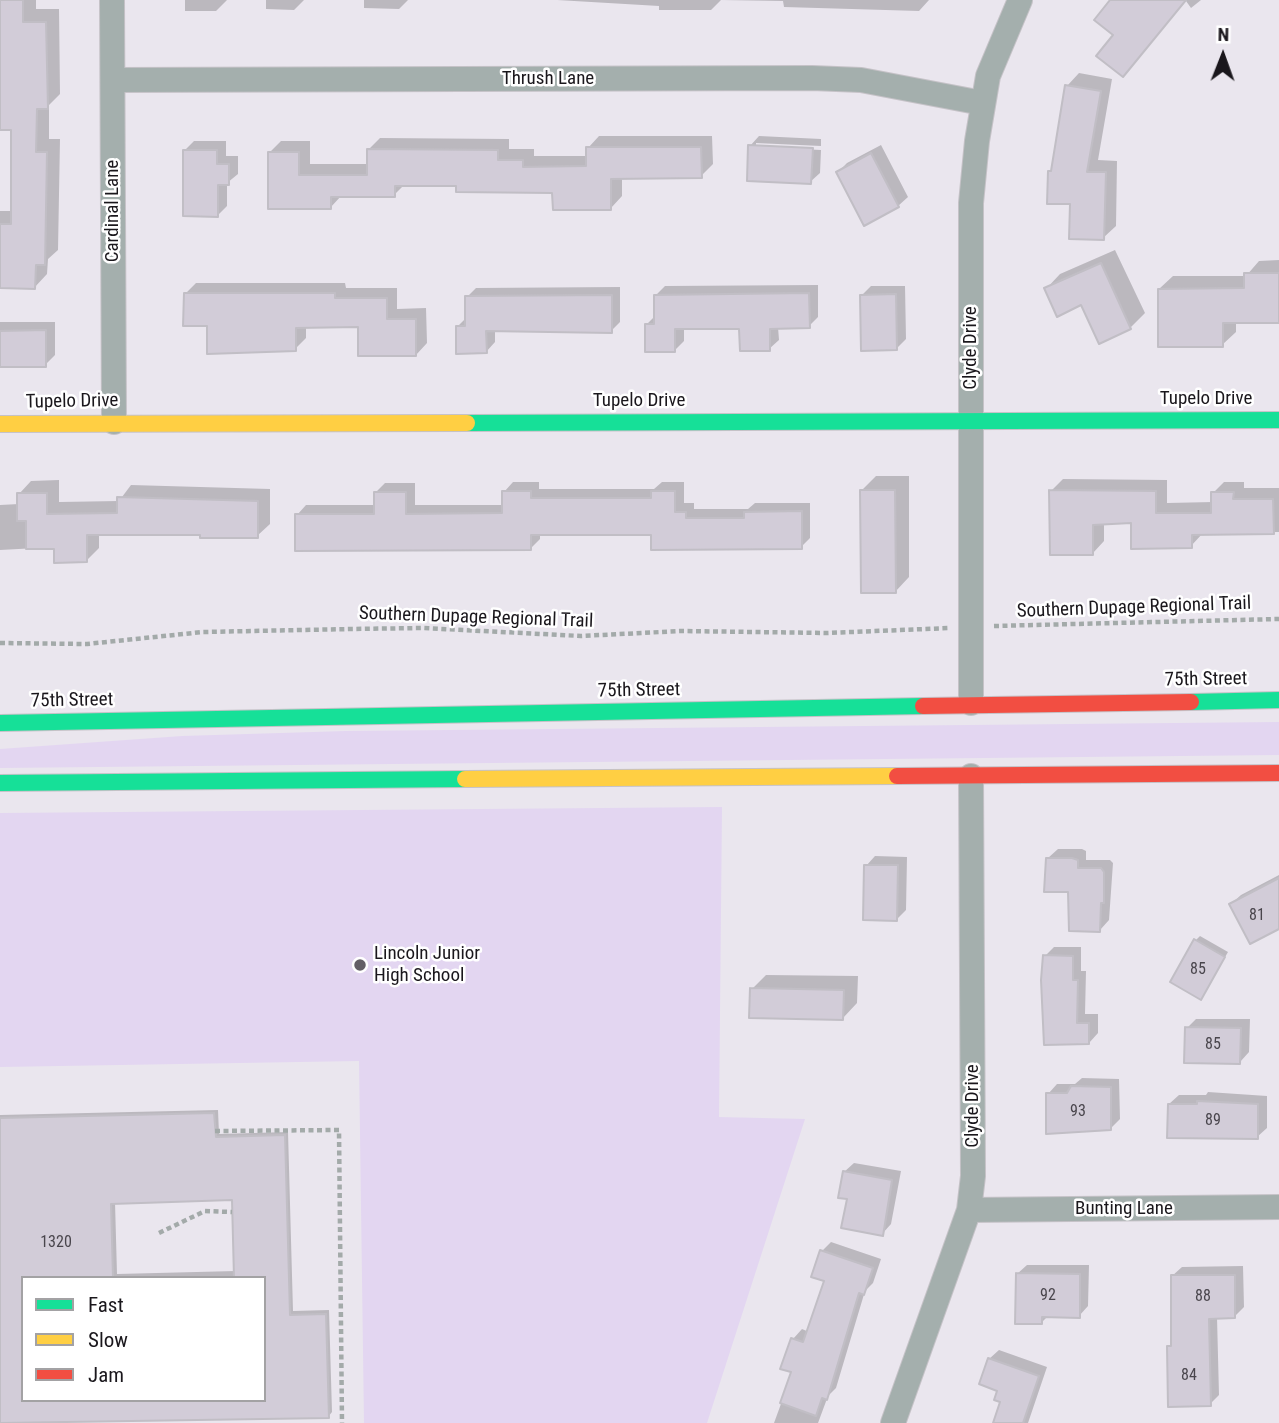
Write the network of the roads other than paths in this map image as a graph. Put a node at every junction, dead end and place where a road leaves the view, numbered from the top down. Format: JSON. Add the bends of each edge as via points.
{"nodes":[{"id":1,"x":112,"y":0,"type":"edge"},
{"id":2,"x":1020,"y":0,"type":"edge"},
{"id":3,"x":113,"y":80,"type":"junction"},
{"id":4,"x":982,"y":103,"type":"junction"},
{"id":5,"x":1279,"y":420,"type":"edge"},
{"id":6,"x":971,"y":421,"type":"junction"},
{"id":7,"x":114,"y":422,"type":"junction"},
{"id":8,"x":0,"y":424,"type":"edge"},
{"id":9,"x":1279,"y":700,"type":"edge"},
{"id":10,"x":971,"y":704,"type":"junction"},
{"id":11,"x":0,"y":723,"type":"edge"},
{"id":12,"x":1279,"y":773,"type":"edge"},
{"id":13,"x":971,"y":776,"type":"junction"},
{"id":14,"x":0,"y":783,"type":"edge"},
{"id":15,"x":1279,"y":1207,"type":"edge"},
{"id":16,"x":969,"y":1210,"type":"junction"},
{"id":17,"x":893,"y":1423,"type":"edge"}],
"edges":[{"from":1,"to":3,"type":"street","name":"Cardinal Lane"},
{"from":2,"to":4,"type":"street","name":"Clyde Drive","via":[[1001,40]]},
{"from":3,"to":4,"type":"street","name":"Thrush Lane","via":[[812,78],[861,80]]},
{"from":3,"to":7,"type":"street","name":"Cardinal Lane"},
{"from":4,"to":6,"type":"street","name":"Clyde Drive","via":[[971,202]]},
{"from":5,"to":6,"type":"main road","name":"Tupelo Drive"},
{"from":6,"to":7,"type":"main road","name":"Tupelo Drive"},
{"from":6,"to":10,"type":"street","name":"Clyde Drive"},
{"from":7,"to":8,"type":"main road","name":"Tupelo Drive"},
{"from":9,"to":10,"type":"main road","name":"75th Street"},
{"from":10,"to":11,"type":"main road","name":"75th Street"},
{"from":12,"to":13,"type":"main road"},
{"from":13,"to":14,"type":"main road"},
{"from":13,"to":16,"type":"street","name":"Clyde Drive","via":[[974,1175]]},
{"from":15,"to":16,"type":"street","name":"Bunting Lane"},
{"from":16,"to":17,"type":"street","name":"Clyde Drive"}]}
